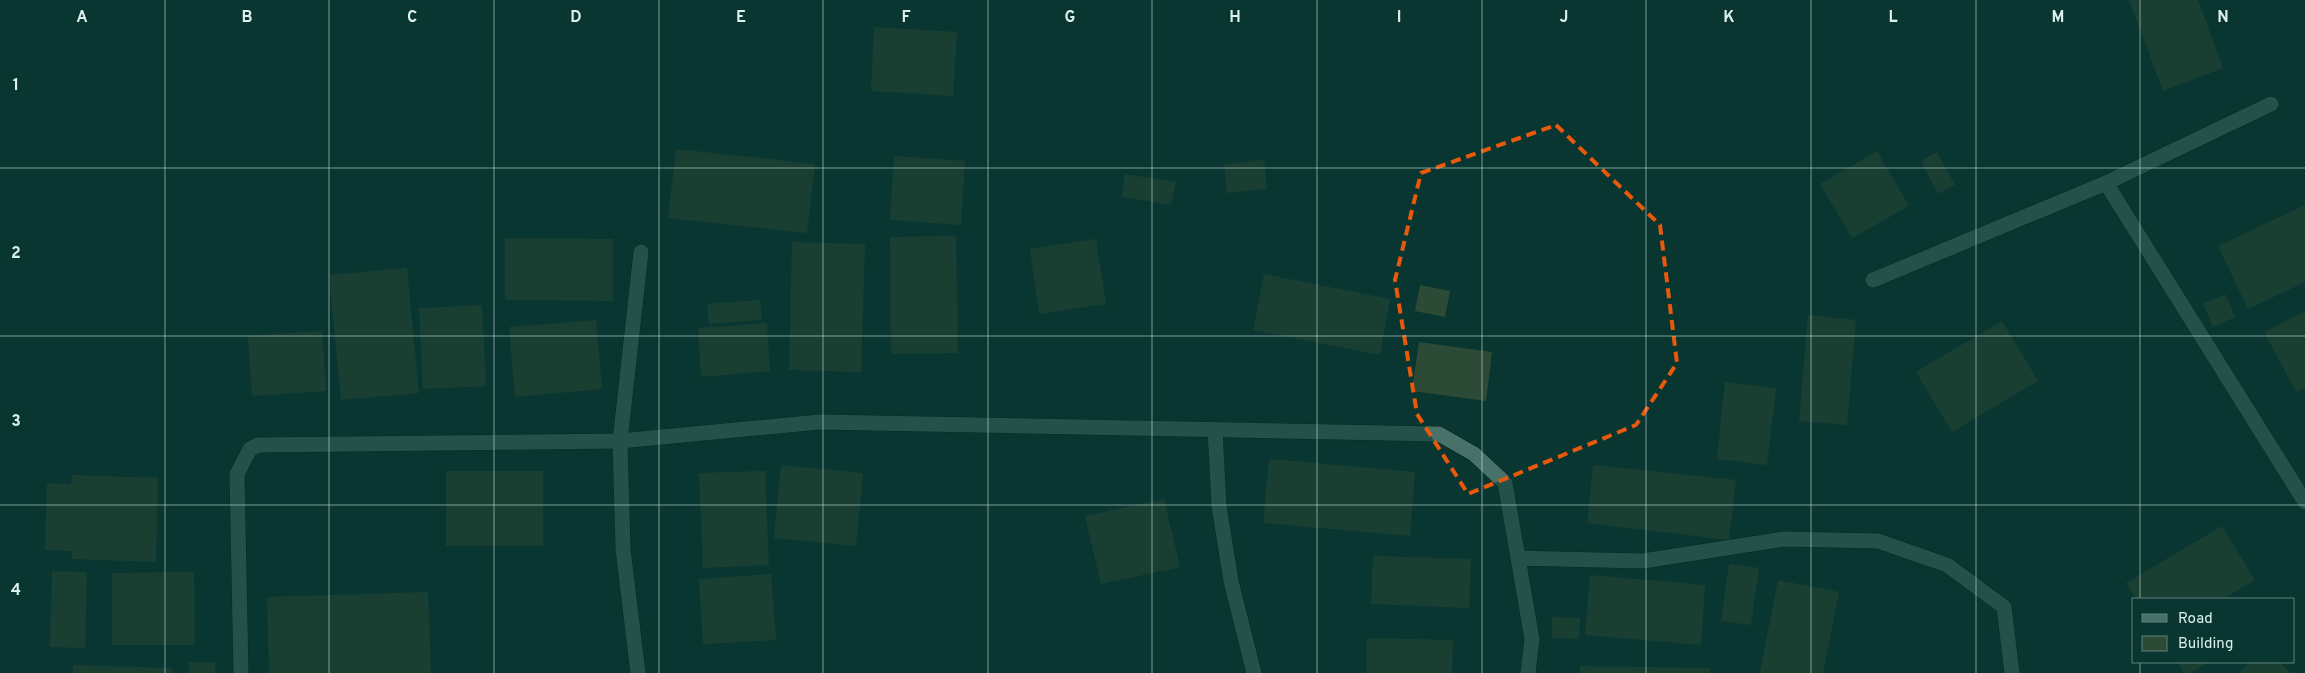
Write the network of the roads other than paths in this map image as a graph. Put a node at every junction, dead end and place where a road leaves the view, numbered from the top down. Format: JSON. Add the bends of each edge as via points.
{"nodes":[{"id":1,"x":2270,"y":104,"type":"dead end"},
{"id":2,"x":2106,"y":183,"type":"junction"},
{"id":3,"x":641,"y":252,"type":"dead end"},
{"id":4,"x":1873,"y":280,"type":"dead end"},
{"id":5,"x":1215,"y":428,"type":"junction"},
{"id":6,"x":620,"y":441,"type":"junction"},
{"id":7,"x":2305,"y":502,"type":"edge"},
{"id":8,"x":1518,"y":558,"type":"junction"},
{"id":9,"x":241,"y":673,"type":"edge"},
{"id":10,"x":638,"y":673,"type":"edge"},
{"id":11,"x":1254,"y":673,"type":"edge"},
{"id":12,"x":1528,"y":673,"type":"edge"},
{"id":13,"x":2012,"y":673,"type":"edge"}],
"edges":[{"from":1,"to":2,"type":"street"},
{"from":2,"to":4,"type":"street"},
{"from":2,"to":7,"type":"street"},
{"from":3,"to":6,"type":"street"},
{"from":5,"to":6,"type":"street","via":[[820,422]]},
{"from":5,"to":8,"type":"street","via":[[1439,434],[1474,454],[1505,483]]},
{"from":5,"to":11,"type":"street","via":[[1219,506],[1229,572]]},
{"from":6,"to":9,"type":"street","via":[[258,445],[250,449],[237,474]]},
{"from":6,"to":10,"type":"street","via":[[624,549]]},
{"from":8,"to":12,"type":"street","via":[[1532,638]]},
{"from":8,"to":13,"type":"street","via":[[1643,560],[1784,539],[1878,541],[1947,565],[2004,607]]}]}
